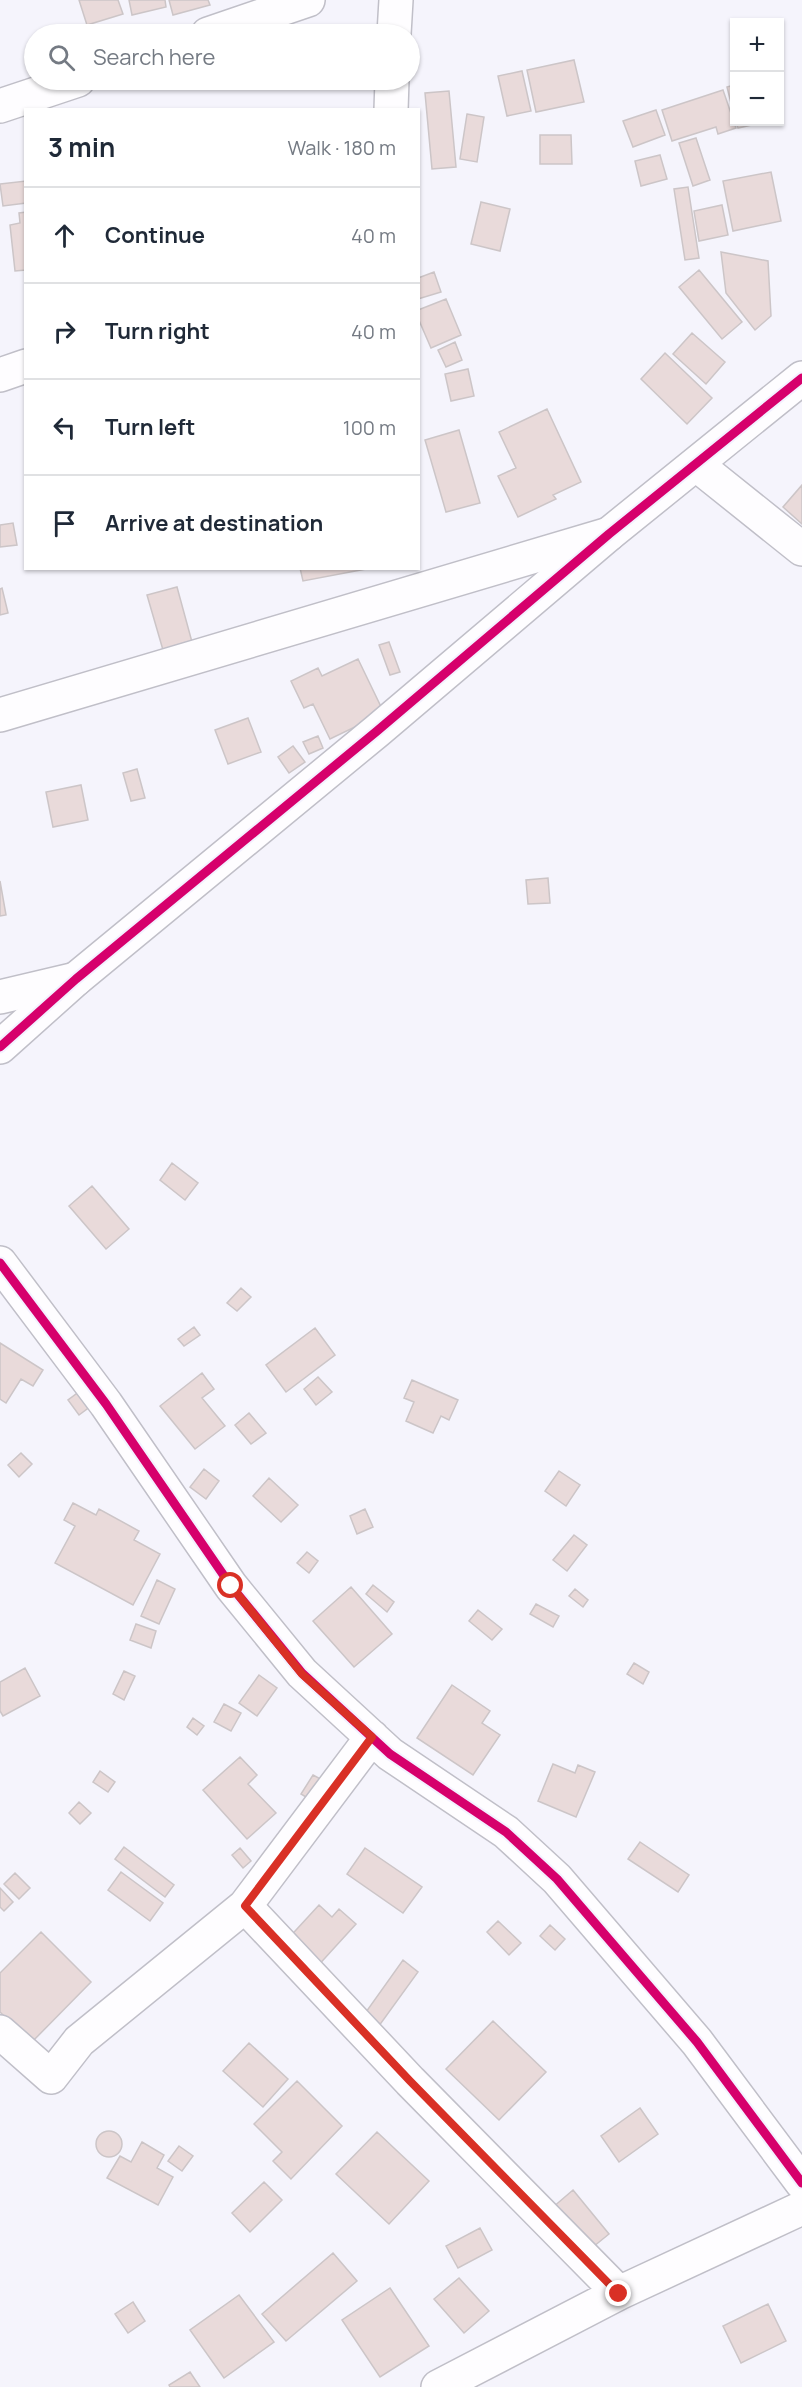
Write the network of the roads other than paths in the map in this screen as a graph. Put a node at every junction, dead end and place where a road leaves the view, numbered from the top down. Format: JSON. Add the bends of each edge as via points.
{"nodes":[{"id":1,"x":308,"y":0,"type":"edge"},
{"id":2,"x":396,"y":0,"type":"edge"},
{"id":3,"x":237,"y":24,"type":"edge"},
{"id":4,"x":395,"y":24,"type":"edge"},
{"id":5,"x":48,"y":90,"type":"edge"},
{"id":6,"x":392,"y":90,"type":"edge"},
{"id":7,"x":0,"y":106,"type":"edge"},
{"id":8,"x":391,"y":108,"type":"edge"},
{"id":9,"x":24,"y":367,"type":"edge"},
{"id":10,"x":0,"y":375,"type":"edge"},
{"id":11,"x":802,"y":378,"type":"edge"},
{"id":12,"x":697,"y":465,"type":"junction"},
{"id":13,"x":609,"y":534,"type":"junction"},
{"id":14,"x":802,"y":549,"type":"edge"},
{"id":15,"x":0,"y":714,"type":"edge"},
{"id":16,"x":76,"y":979,"type":"junction"},
{"id":17,"x":0,"y":997,"type":"edge"},
{"id":18,"x":0,"y":1047,"type":"edge"},
{"id":19,"x":0,"y":1263,"type":"edge"},
{"id":20,"x":372,"y":1737,"type":"junction"},
{"id":21,"x":245,"y":1906,"type":"junction"},
{"id":22,"x":0,"y":2032,"type":"edge"},
{"id":23,"x":802,"y":2183,"type":"edge"},
{"id":24,"x":802,"y":2208,"type":"edge"},
{"id":25,"x":619,"y":2294,"type":"junction"},
{"id":26,"x":438,"y":2387,"type":"edge"}],
"edges":[{"from":1,"to":3,"type":"street"},
{"from":2,"to":4,"type":"street"},
{"from":5,"to":7,"type":"street"},
{"from":6,"to":8,"type":"street"},
{"from":9,"to":10,"type":"street"},
{"from":11,"to":12,"type":"street"},
{"from":12,"to":13,"type":"street"},
{"from":12,"to":14,"type":"street"},
{"from":13,"to":15,"type":"street"},
{"from":13,"to":16,"type":"street"},
{"from":16,"to":17,"type":"street"},
{"from":16,"to":18,"type":"street"},
{"from":19,"to":20,"type":"street","via":[[106,1404],[231,1586],[302,1674]]},
{"from":20,"to":21,"type":"street"},
{"from":20,"to":23,"type":"street","via":[[390,1754],[506,1832],[557,1879],[697,2042]]},
{"from":21,"to":22,"type":"street","via":[[79,2041],[51,2077]]},
{"from":21,"to":25,"type":"street"},
{"from":24,"to":25,"type":"street"},
{"from":25,"to":26,"type":"street"}]}
